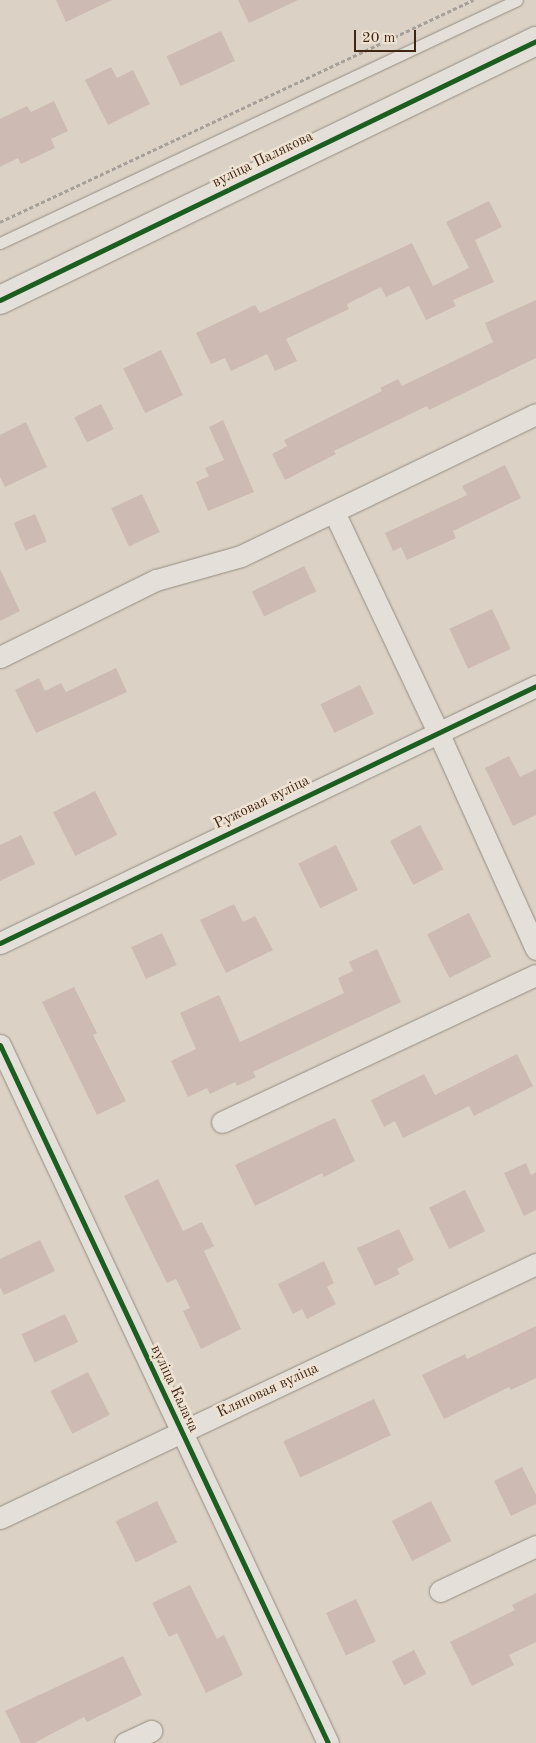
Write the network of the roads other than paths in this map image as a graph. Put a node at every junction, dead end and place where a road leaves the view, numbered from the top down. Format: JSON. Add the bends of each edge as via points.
{"nodes":[{"id":1,"x":516,"y":0,"type":"edge"},
{"id":2,"x":536,"y":41,"type":"edge"},
{"id":3,"x":0,"y":243,"type":"edge"},
{"id":4,"x":0,"y":300,"type":"edge"},
{"id":5,"x":536,"y":414,"type":"edge"},
{"id":6,"x":334,"y":512,"type":"junction"},
{"id":7,"x":0,"y":657,"type":"edge"},
{"id":8,"x":536,"y":686,"type":"edge"},
{"id":9,"x":438,"y":732,"type":"junction"},
{"id":10,"x":0,"y":943,"type":"edge"},
{"id":11,"x":536,"y":948,"type":"edge"},
{"id":12,"x":536,"y":975,"type":"edge"},
{"id":13,"x":0,"y":1045,"type":"edge"},
{"id":14,"x":222,"y":1122,"type":"dead end"},
{"id":15,"x":536,"y":1264,"type":"edge"},
{"id":16,"x":180,"y":1433,"type":"junction"},
{"id":17,"x":0,"y":1518,"type":"edge"},
{"id":18,"x":536,"y":1546,"type":"edge"},
{"id":19,"x":440,"y":1591,"type":"dead end"},
{"id":20,"x":151,"y":1731,"type":"dead end"},
{"id":21,"x":125,"y":1743,"type":"edge"},
{"id":22,"x":328,"y":1743,"type":"edge"}],
"edges":[{"from":1,"to":3,"type":"lane"},
{"from":2,"to":4,"type":"street","name":"вуліца Палякова"},
{"from":5,"to":6,"type":"street"},
{"from":6,"to":7,"type":"street","via":[[242,556],[156,580]]},
{"from":6,"to":9,"type":"street"},
{"from":8,"to":9,"type":"street","name":"Ружовая вуліца"},
{"from":9,"to":10,"type":"street","name":"Ружовая вуліца"},
{"from":9,"to":11,"type":"street"},
{"from":12,"to":14,"type":"street"},
{"from":13,"to":16,"type":"street","name":"вуліца Калача"},
{"from":15,"to":16,"type":"street","name":"Кляновая вуліца"},
{"from":16,"to":17,"type":"street","name":"Кляновая вуліца"},
{"from":16,"to":22,"type":"street","name":"вуліца Калача"},
{"from":18,"to":19,"type":"street"},
{"from":20,"to":21,"type":"street"}]}
